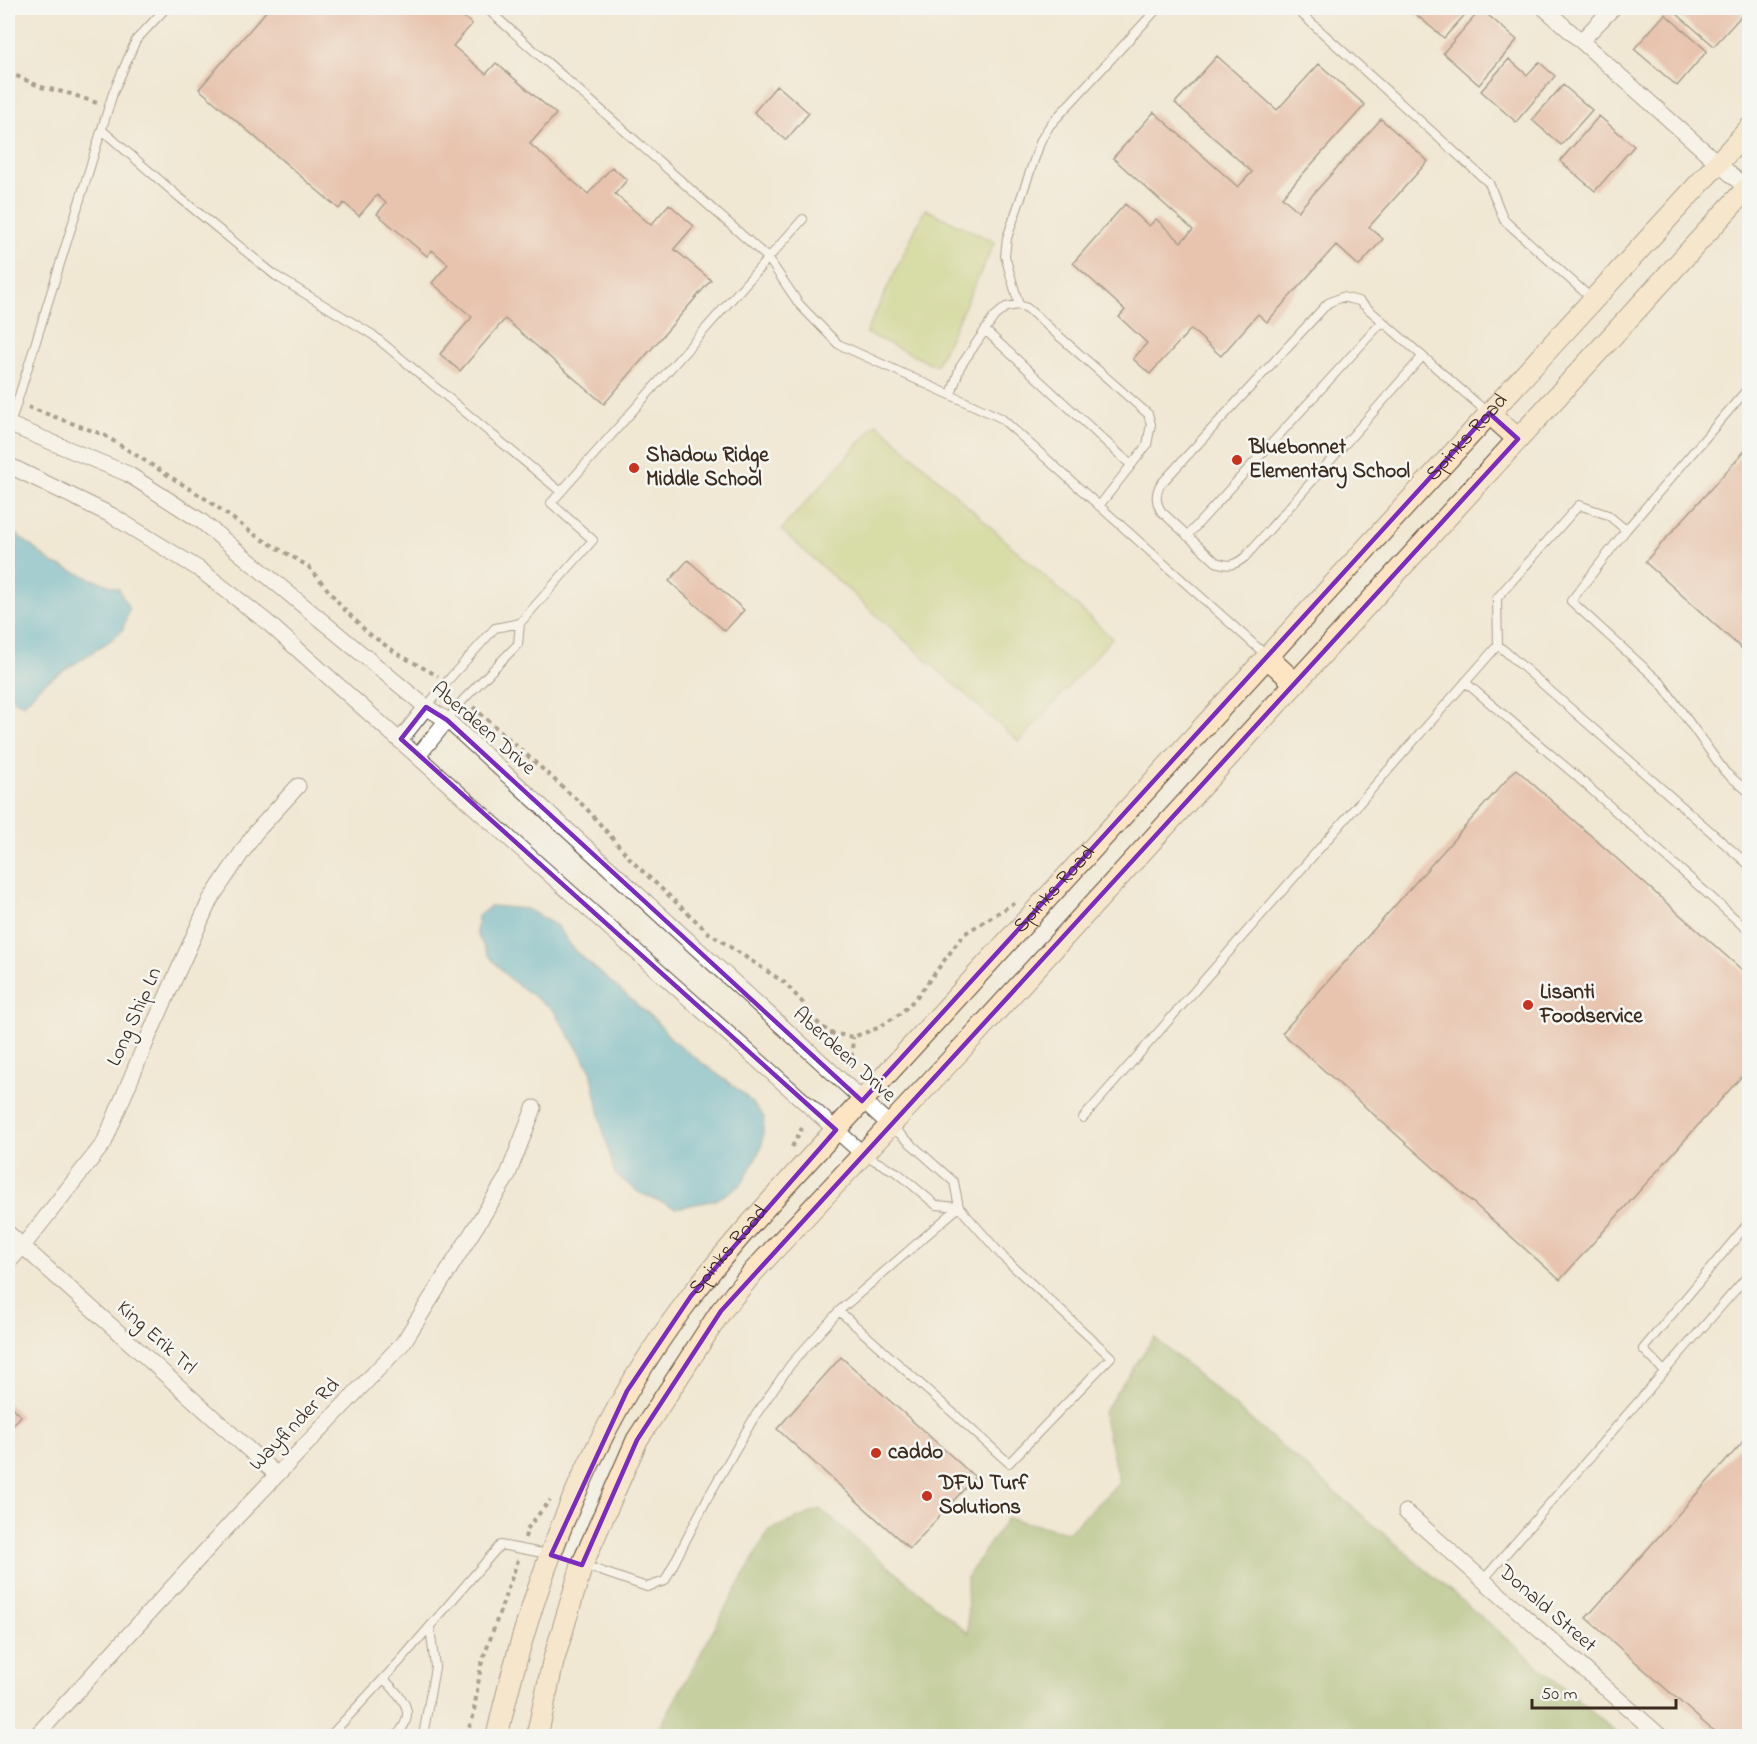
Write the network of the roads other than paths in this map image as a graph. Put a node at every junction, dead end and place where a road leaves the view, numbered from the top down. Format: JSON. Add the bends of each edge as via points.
{"nodes":[{"id":1,"x":166,"y":8,"type":"edge"},
{"id":2,"x":486,"y":8,"type":"edge"},
{"id":3,"x":1158,"y":8,"type":"edge"},
{"id":4,"x":1295,"y":8,"type":"edge"},
{"id":5,"x":1544,"y":8,"type":"edge"},
{"id":6,"x":1613,"y":8,"type":"edge"},
{"id":7,"x":1581,"y":41,"type":"junction"},
{"id":8,"x":1749,"y":128,"type":"edge"},
{"id":9,"x":102,"y":130,"type":"junction"},
{"id":10,"x":1718,"y":163,"type":"junction"},
{"id":11,"x":1748,"y":186,"type":"edge"},
{"id":12,"x":803,"y":219,"type":"dead end"},
{"id":13,"x":768,"y":258,"type":"junction"},
{"id":14,"x":1593,"y":299,"type":"junction"},
{"id":15,"x":1019,"y":305,"type":"junction"},
{"id":16,"x":1382,"y":321,"type":"junction"},
{"id":17,"x":985,"y":330,"type":"junction"},
{"id":18,"x":1422,"y":357,"type":"junction"},
{"id":19,"x":1749,"y":386,"type":"edge"},
{"id":20,"x":951,"y":395,"type":"junction"},
{"id":21,"x":1489,"y":414,"type":"junction"},
{"id":22,"x":9,"y":424,"type":"edge"},
{"id":23,"x":1518,"y":439,"type":"junction"},
{"id":24,"x":8,"y":465,"type":"edge"},
{"id":25,"x":1131,"y":465,"type":"junction"},
{"id":26,"x":561,"y":492,"type":"junction"},
{"id":27,"x":1099,"y":506,"type":"junction"},
{"id":28,"x":1626,"y":531,"type":"junction"},
{"id":29,"x":1187,"y":536,"type":"junction"},
{"id":30,"x":519,"y":623,"type":"junction"},
{"id":31,"x":1498,"y":645,"type":"junction"},
{"id":32,"x":1267,"y":657,"type":"junction"},
{"id":33,"x":1465,"y":682,"type":"junction"},
{"id":34,"x":1295,"y":683,"type":"junction"},
{"id":35,"x":426,"y":707,"type":"junction"},
{"id":36,"x":447,"y":720,"type":"junction"},
{"id":37,"x":400,"y":740,"type":"junction"},
{"id":38,"x":418,"y":756,"type":"junction"},
{"id":39,"x":298,"y":786,"type":"dead end"},
{"id":40,"x":1749,"y":793,"type":"edge"},
{"id":41,"x":1749,"y":866,"type":"edge"},
{"id":42,"x":1749,"y":932,"type":"edge"},
{"id":43,"x":862,"y":1101,"type":"junction"},
{"id":44,"x":534,"y":1108,"type":"dead end"},
{"id":45,"x":1083,"y":1118,"type":"dead end"},
{"id":46,"x":890,"y":1125,"type":"junction"},
{"id":47,"x":836,"y":1130,"type":"junction"},
{"id":48,"x":863,"y":1154,"type":"junction"},
{"id":49,"x":959,"y":1207,"type":"junction"},
{"id":50,"x":1749,"y":1221,"type":"edge"},
{"id":51,"x":8,"y":1233,"type":"edge"},
{"id":52,"x":23,"y":1246,"type":"junction"},
{"id":53,"x":8,"y":1263,"type":"edge"},
{"id":54,"x":1749,"y":1273,"type":"edge"},
{"id":55,"x":839,"y":1311,"type":"junction"},
{"id":56,"x":1664,"y":1371,"type":"junction"},
{"id":57,"x":277,"y":1475,"type":"junction"},
{"id":58,"x":1406,"y":1512,"type":"dead end"},
{"id":59,"x":550,"y":1555,"type":"junction"},
{"id":60,"x":582,"y":1565,"type":"junction"},
{"id":61,"x":1482,"y":1580,"type":"junction"},
{"id":62,"x":430,"y":1627,"type":"junction"},
{"id":63,"x":384,"y":1678,"type":"junction"},
{"id":64,"x":36,"y":1737,"type":"edge"},
{"id":65,"x":330,"y":1737,"type":"edge"},
{"id":66,"x":396,"y":1737,"type":"edge"},
{"id":67,"x":423,"y":1737,"type":"edge"},
{"id":68,"x":497,"y":1737,"type":"edge"},
{"id":69,"x":537,"y":1737,"type":"edge"},
{"id":70,"x":1660,"y":1737,"type":"edge"}],
"edges":[{"from":1,"to":9,"type":"lane","via":[[136,40]]},
{"from":2,"to":13,"type":"lane"},
{"from":3,"to":15,"type":"lane","via":[[1050,125],[1041,140],[1007,238],[1005,256]]},
{"from":4,"to":14,"type":"lane","via":[[1489,183],[1504,220]]},
{"from":5,"to":7,"type":"street"},
{"from":6,"to":7,"type":"street"},
{"from":7,"to":10,"type":"street"},
{"from":8,"to":10,"type":"main road","name":"Spinks Road"},
{"from":9,"to":22,"type":"lane"},
{"from":9,"to":26,"type":"lane","via":[[276,276],[373,335]]},
{"from":10,"to":11,"type":"street"},
{"from":10,"to":14,"type":"main road","name":"Spinks Road"},
{"from":11,"to":23,"type":"main road","name":"Spinks Road"},
{"from":12,"to":13,"type":"lane"},
{"from":13,"to":20,"type":"lane","via":[[799,304],[838,344]]},
{"from":13,"to":26,"type":"lane"},
{"from":14,"to":21,"type":"main road","name":"Spinks Road"},
{"from":15,"to":17,"type":"lane","via":[[1006,307]]},
{"from":15,"to":25,"type":"lane","via":[[1148,414],[1151,424],[1146,445]]},
{"from":16,"to":18,"type":"lane"},
{"from":16,"to":29,"type":"lane"},
{"from":16,"to":29,"type":"lane","via":[[1350,297],[1328,303],[1160,485],[1156,501],[1161,511]]},
{"from":17,"to":20,"type":"lane","via":[[960,367]]},
{"from":17,"to":25,"type":"lane"},
{"from":18,"to":21,"type":"lane"},
{"from":18,"to":29,"type":"lane","via":[[1245,557],[1225,566]]},
{"from":19,"to":28,"type":"lane"},
{"from":20,"to":27,"type":"lane","via":[[1002,418]]},
{"from":21,"to":23,"type":"main road"},
{"from":21,"to":32,"type":"main road","name":"Spinks Road"},
{"from":22,"to":35,"type":"street","name":"Aberdeen Drive","via":[[128,474],[201,521]]},
{"from":23,"to":34,"type":"main road","name":"Spinks Road"},
{"from":24,"to":37,"type":"street","via":[[111,515],[199,568],[267,622]]},
{"from":25,"to":27,"type":"lane"},
{"from":26,"to":30,"type":"lane","via":[[551,503],[592,540]]},
{"from":27,"to":32,"type":"lane"},
{"from":28,"to":31,"type":"lane","via":[[1608,515],[1579,505],[1497,598]]},
{"from":28,"to":40,"type":"lane","via":[[1571,601],[1661,683],[1725,772]]},
{"from":30,"to":35,"type":"lane","via":[[495,628]]},
{"from":30,"to":36,"type":"lane","via":[[518,644]]},
{"from":31,"to":33,"type":"lane"},
{"from":31,"to":41,"type":"lane"},
{"from":32,"to":34,"type":"main road"},
{"from":32,"to":43,"type":"main road","name":"Spinks Road"},
{"from":33,"to":42,"type":"lane"},
{"from":33,"to":45,"type":"lane"},
{"from":34,"to":46,"type":"main road","name":"Spinks Road"},
{"from":35,"to":36,"type":"street","name":"Aberdeen Drive"},
{"from":35,"to":37,"type":"street"},
{"from":36,"to":38,"type":"street"},
{"from":36,"to":43,"type":"street","name":"Aberdeen Drive"},
{"from":37,"to":38,"type":"street"},
{"from":38,"to":47,"type":"street"},
{"from":39,"to":52,"type":"street","name":"Long Ship Ln","via":[[255,833],[210,900],[104,1143]]},
{"from":43,"to":46,"type":"street","name":"Aberdeen Drive"},
{"from":43,"to":47,"type":"main road","name":"Spinks Road"},
{"from":44,"to":57,"type":"street","name":"Wayfinder Rd","via":[[507,1177],[403,1342]]},
{"from":46,"to":48,"type":"main road","name":"Spinks Road"},
{"from":46,"to":49,"type":"lane","via":[[954,1182]]},
{"from":47,"to":48,"type":"street"},
{"from":47,"to":59,"type":"main road","name":"Spinks Road","via":[[691,1296],[627,1391]]},
{"from":48,"to":49,"type":"lane","via":[[898,1173],[936,1205]]},
{"from":48,"to":60,"type":"main road","name":"Spinks Road","via":[[721,1311],[637,1440]]},
{"from":49,"to":55,"type":"lane"},
{"from":49,"to":55,"type":"lane","via":[[1005,1258],[1111,1357],[1009,1463]]},
{"from":50,"to":56,"type":"lane","via":[[1643,1349]]},
{"from":51,"to":52,"type":"street","name":"King Erik Trl"},
{"from":52,"to":53,"type":"street","name":"Long Ship Ln"},
{"from":52,"to":57,"type":"street","name":"King Erik Trl"},
{"from":54,"to":56,"type":"lane"},
{"from":55,"to":60,"type":"lane","via":[[791,1364],[755,1416],[666,1581],[647,1587]]},
{"from":56,"to":61,"type":"lane"},
{"from":57,"to":64,"type":"street","name":"Wayfinder Rd"},
{"from":58,"to":61,"type":"street","name":"Donald Street"},
{"from":59,"to":60,"type":"main road"},
{"from":59,"to":62,"type":"lane","via":[[500,1545]]},
{"from":59,"to":68,"type":"main road","name":"Spinks Road","via":[[507,1690]]},
{"from":60,"to":69,"type":"main road","name":"Spinks Road","via":[[553,1662]]},
{"from":61,"to":70,"type":"street","name":"Donald Street"},
{"from":62,"to":63,"type":"lane"},
{"from":62,"to":67,"type":"lane","via":[[435,1667]]},
{"from":63,"to":65,"type":"lane"},
{"from":63,"to":66,"type":"lane","via":[[403,1699],[408,1712],[405,1727]]}]}
